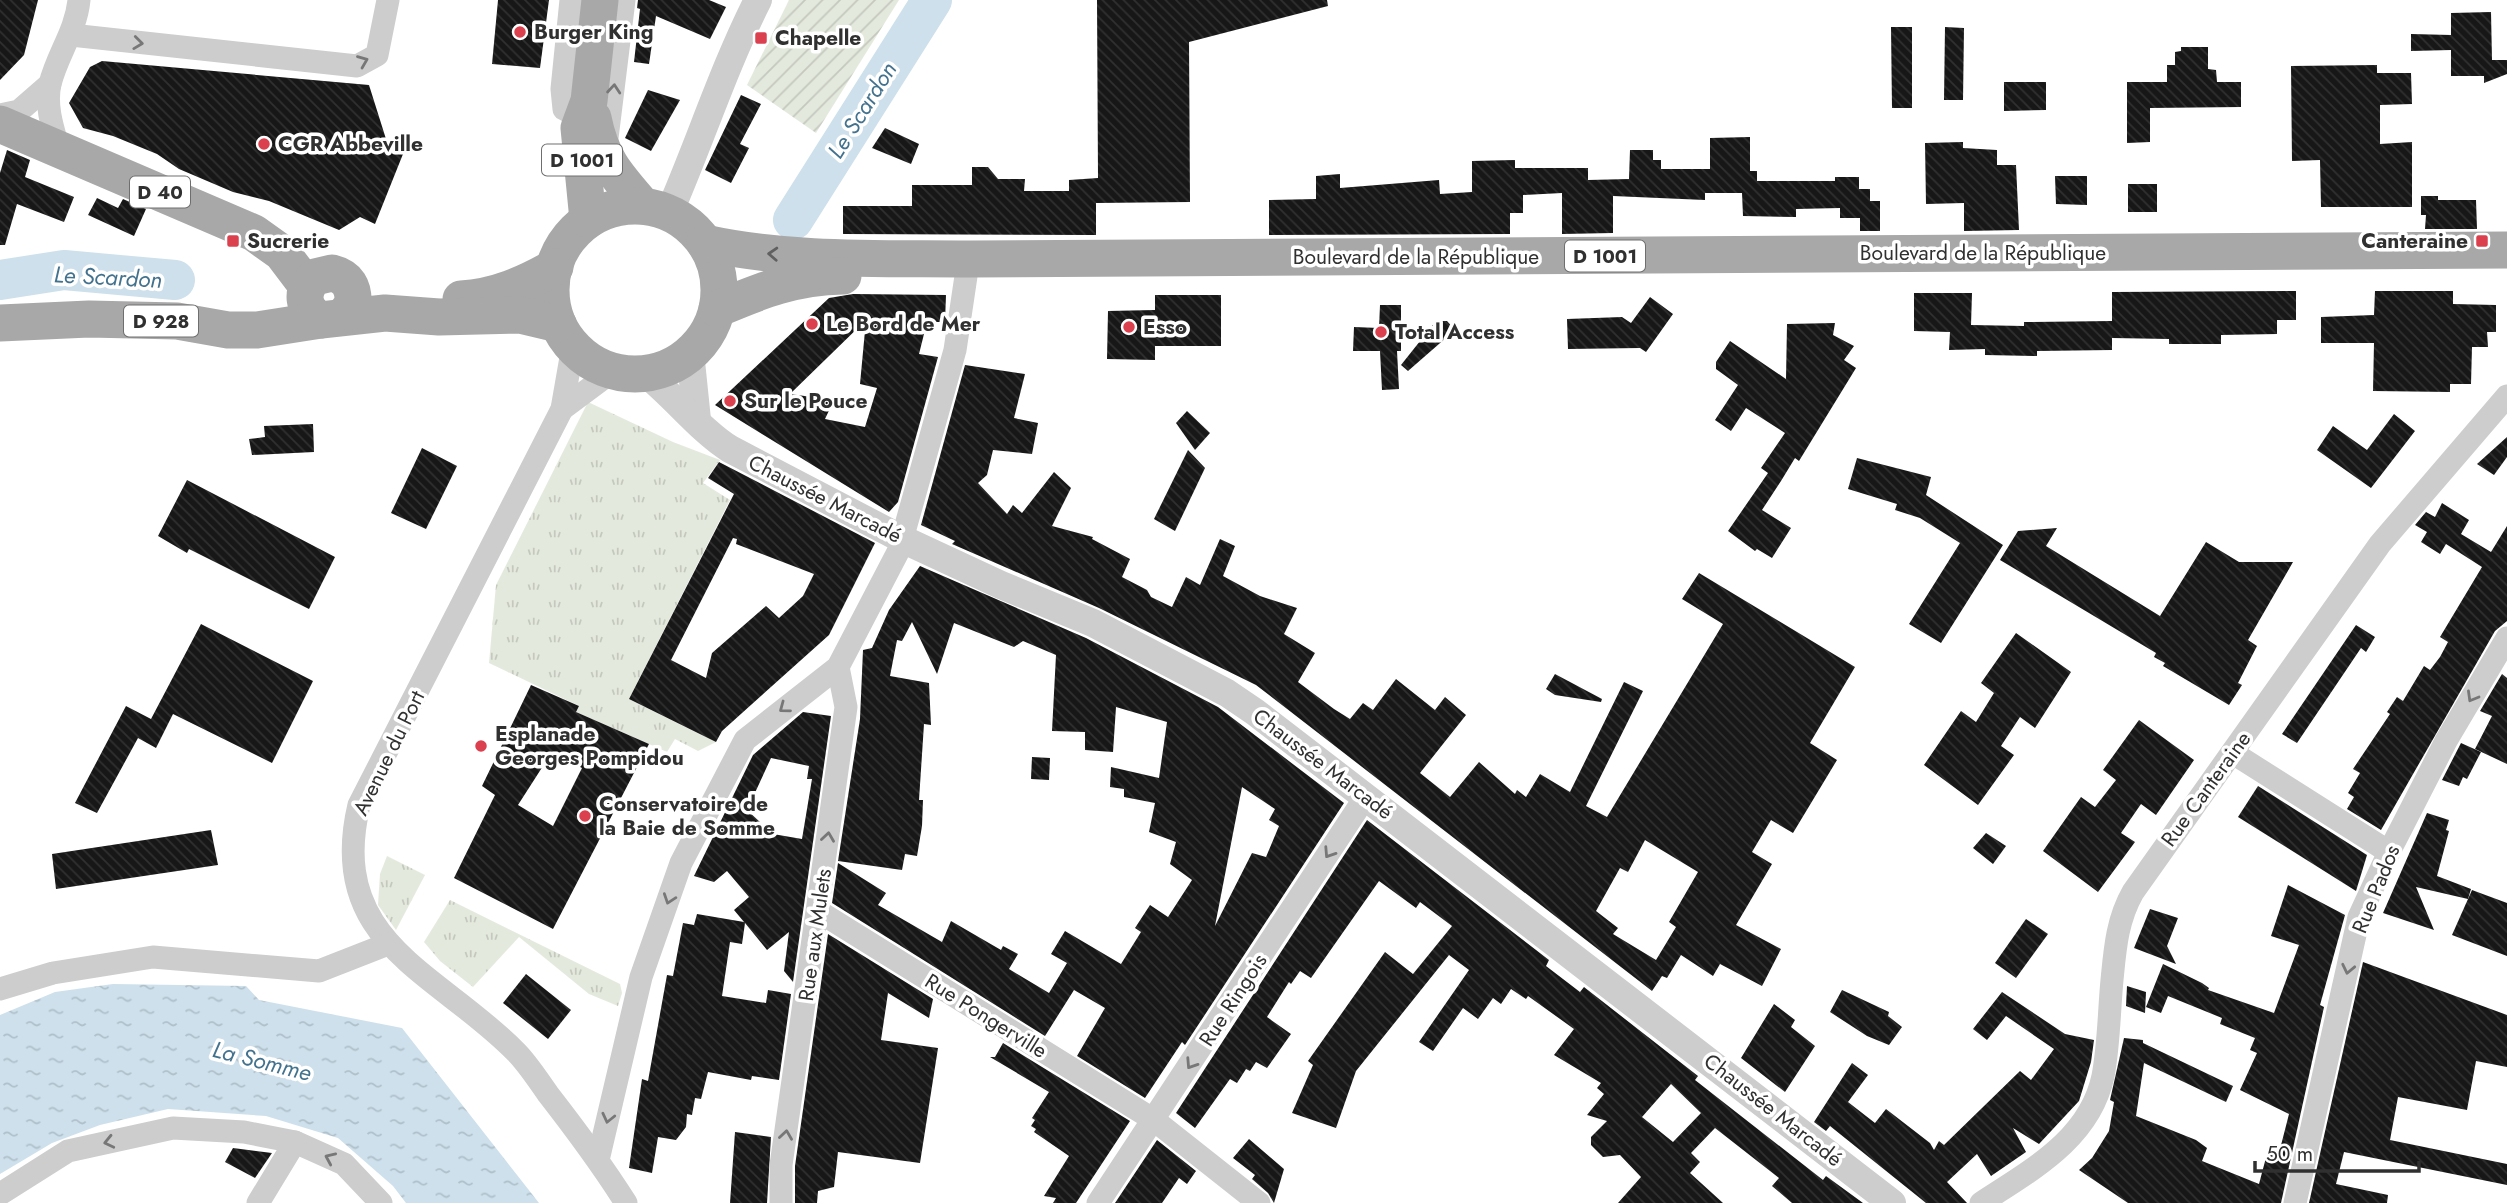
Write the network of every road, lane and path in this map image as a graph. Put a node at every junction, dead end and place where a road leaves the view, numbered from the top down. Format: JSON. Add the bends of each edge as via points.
{"nodes":[{"id":1,"x":79,"y":0,"type":"edge"},
{"id":2,"x":388,"y":0,"type":"edge"},
{"id":3,"x":571,"y":0,"type":"edge"},
{"id":4,"x":600,"y":0,"type":"edge"},
{"id":5,"x":624,"y":0,"type":"edge"},
{"id":6,"x":758,"y":0,"type":"edge"},
{"id":7,"x":71,"y":35,"type":"junction"},
{"id":8,"x":50,"y":84,"type":"junction"},
{"id":9,"x":584,"y":114,"type":"junction"},
{"id":10,"x":0,"y":116,"type":"edge"},
{"id":11,"x":0,"y":124,"type":"edge"},
{"id":12,"x":59,"y":149,"type":"junction"},
{"id":13,"x":604,"y":156,"type":"junction"},
{"id":14,"x":656,"y":209,"type":"junction"},
{"id":15,"x":588,"y":220,"type":"junction"},
{"id":16,"x":705,"y":243,"type":"junction"},
{"id":17,"x":2507,"y":250,"type":"edge"},
{"id":18,"x":555,"y":267,"type":"junction"},
{"id":19,"x":2507,"y":270,"type":"edge"},
{"id":20,"x":966,"y":276,"type":"junction"},
{"id":21,"x":326,"y":295,"type":"junction"},
{"id":22,"x":0,"y":305,"type":"edge"},
{"id":23,"x":717,"y":309,"type":"junction"},
{"id":24,"x":0,"y":323,"type":"edge"},
{"id":25,"x":565,"y":335,"type":"junction"},
{"id":26,"x":690,"y":352,"type":"junction"},
{"id":27,"x":629,"y":372,"type":"junction"},
{"id":28,"x":2507,"y":396,"type":"edge"},
{"id":29,"x":562,"y":409,"type":"junction"},
{"id":30,"x":697,"y":420,"type":"junction"},
{"id":31,"x":902,"y":539,"type":"junction"},
{"id":32,"x":2507,"y":638,"type":"edge"},
{"id":33,"x":838,"y":667,"type":"junction"},
{"id":34,"x":2232,"y":753,"type":"junction"},
{"id":35,"x":1366,"y":796,"type":"junction"},
{"id":36,"x":2389,"y":852,"type":"junction"},
{"id":37,"x":818,"y":911,"type":"junction"},
{"id":38,"x":388,"y":944,"type":"junction"},
{"id":39,"x":0,"y":989,"type":"edge"},
{"id":40,"x":1154,"y":1120,"type":"junction"},
{"id":41,"x":295,"y":1142,"type":"junction"},
{"id":42,"x":598,"y":1160,"type":"junction"},
{"id":43,"x":0,"y":1194,"type":"edge"},
{"id":44,"x":258,"y":1203,"type":"edge"},
{"id":45,"x":381,"y":1203,"type":"edge"},
{"id":46,"x":626,"y":1203,"type":"edge"},
{"id":47,"x":781,"y":1203,"type":"edge"},
{"id":48,"x":1098,"y":1203,"type":"edge"},
{"id":49,"x":1259,"y":1203,"type":"edge"},
{"id":50,"x":1892,"y":1203,"type":"edge"},
{"id":51,"x":1981,"y":1203,"type":"edge"},
{"id":52,"x":2295,"y":1203,"type":"edge"}],
"edges":[{"from":1,"to":7,"type":"street"},
{"from":7,"to":2,"type":"street","one_way":true,"via":[[357,66],[377,55]]},
{"from":3,"to":9,"type":"street","via":[[564,109]]},
{"from":4,"to":9,"type":"main road","number":"D 1001"},
{"from":13,"to":5,"type":"street","one_way":true},
{"from":6,"to":14,"type":"street","via":[[722,76],[683,184]]},
{"from":7,"to":8,"type":"street"},
{"from":8,"to":10,"type":"street","via":[[19,111]]},
{"from":8,"to":12,"type":"street","via":[[49,104]]},
{"from":9,"to":13,"type":"main road"},
{"from":9,"to":15,"type":"main road","number":"D 1001"},
{"from":11,"to":12,"type":"main road","number":"D 40"},
{"from":12,"to":21,"type":"main road","number":"D 40","via":[[254,233]]},
{"from":13,"to":14,"type":"main road","via":[[609,168]]},
{"from":14,"to":15,"type":"main road","via":[[621,207]]},
{"from":14,"to":16,"type":"main road","via":[[689,225]]},
{"from":15,"to":18,"type":"main road","via":[[565,242]]},
{"from":17,"to":16,"type":"main road","name":"Boulevard de la République","number":"D 1001","one_way":true,"via":[[970,259],[838,258],[748,252]]},
{"from":16,"to":23,"type":"main road","via":[[716,267]]},
{"from":18,"to":21,"type":"main road","number":"D 928","via":[[521,286],[478,298]]},
{"from":18,"to":25,"type":"main road","via":[[552,304]]},
{"from":19,"to":20,"type":"main road","name":"Boulevard de la République","number":"D 1001"},
{"from":20,"to":23,"type":"main road","name":"Boulevard de la République","number":"D 1001","via":[[807,277]]},
{"from":20,"to":31,"type":"street","via":[[955,350]]},
{"from":21,"to":22,"type":"main road","number":"D 928","via":[[243,312],[121,298]]},
{"from":21,"to":24,"type":"main road","number":"D 928","via":[[257,330],[89,318]]},
{"from":21,"to":25,"type":"main road","number":"D 928","via":[[385,313],[520,315]]},
{"from":23,"to":26,"type":"main road","via":[[710,328]]},
{"from":25,"to":27,"type":"main road","via":[[591,362]]},
{"from":25,"to":29,"type":"street","name":"Avenue du Port"},
{"from":26,"to":27,"type":"main road","via":[[664,368]]},
{"from":26,"to":30,"type":"street"},
{"from":27,"to":29,"type":"street","name":"Avenue du Port"},
{"from":27,"to":30,"type":"street","name":"Chaussée Marcadé"},
{"from":28,"to":34,"type":"street","name":"Rue Canteraine","via":[[2380,544]]},
{"from":29,"to":38,"type":"street","name":"Avenue du Port","via":[[359,805],[353,832],[354,863],[363,906]]},
{"from":30,"to":31,"type":"street","name":"Chaussée Marcadé","via":[[712,438],[730,449]]},
{"from":31,"to":33,"type":"street"},
{"from":31,"to":35,"type":"street","name":"Chaussée Marcadé","via":[[1093,622],[1227,694]]},
{"from":32,"to":36,"type":"street","name":"Rue Pados","one_way":true,"via":[[2446,741]]},
{"from":37,"to":33,"type":"street","name":"Rue aux Mulets","one_way":true,"via":[[846,707]]},
{"from":33,"to":42,"type":"street","one_way":true,"via":[[745,740],[681,863],[641,977]]},
{"from":34,"to":36,"type":"street"},
{"from":34,"to":51,"type":"street","name":"Rue Canteraine","via":[[2125,906],[2116,938],[2103,1076],[2093,1108],[2063,1146]]},
{"from":35,"to":40,"type":"street","name":"Rue Ringois","one_way":true},
{"from":35,"to":50,"type":"street","name":"Chaussée Marcadé"},
{"from":36,"to":52,"type":"street","name":"Rue Pados","one_way":true,"via":[[2360,917]]},
{"from":37,"to":40,"type":"street","name":"Rue Pongerville"},
{"from":47,"to":37,"type":"street","name":"Rue aux Mulets","one_way":true,"via":[[781,1166]]},
{"from":38,"to":39,"type":"street","via":[[319,971],[153,957],[53,973]]},
{"from":38,"to":42,"type":"street","name":"Avenue du Port","via":[[516,1052]]},
{"from":40,"to":48,"type":"street","name":"Rue Ringois"},
{"from":40,"to":49,"type":"street","name":"Rue Pongerville"},
{"from":41,"to":43,"type":"street","one_way":true,"via":[[244,1132],[173,1128],[68,1152]]},
{"from":41,"to":44,"type":"street"},
{"from":45,"to":41,"type":"street","one_way":true,"via":[[344,1164]]},
{"from":42,"to":46,"type":"street","name":"Avenue du Port"}]}
